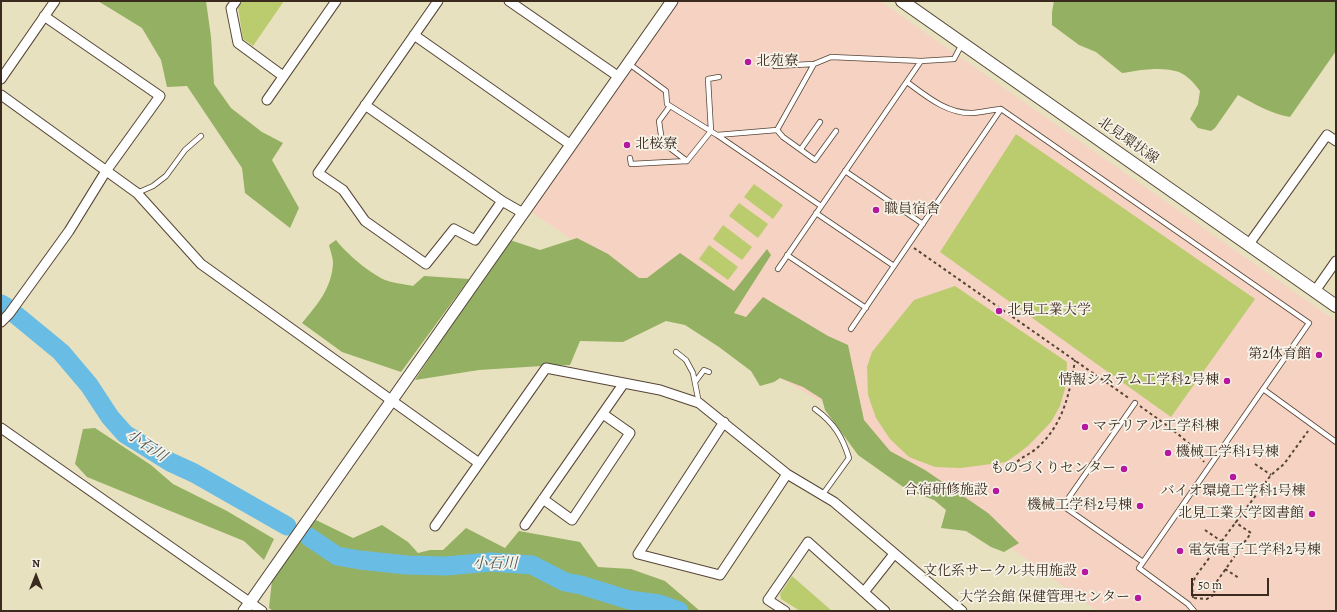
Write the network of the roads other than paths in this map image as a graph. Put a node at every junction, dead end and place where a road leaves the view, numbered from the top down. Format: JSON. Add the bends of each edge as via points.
{"nodes":[{"id":1,"x":55,"y":1,"type":"edge"},
{"id":2,"x":236,"y":1,"type":"edge"},
{"id":3,"x":336,"y":1,"type":"edge"},
{"id":4,"x":438,"y":1,"type":"edge"},
{"id":5,"x":509,"y":1,"type":"edge"},
{"id":6,"x":672,"y":1,"type":"edge"},
{"id":7,"x":902,"y":1,"type":"edge"},
{"id":8,"x":44,"y":16,"type":"junction"},
{"id":9,"x":414,"y":35,"type":"junction"},
{"id":10,"x":962,"y":44,"type":"junction"},
{"id":11,"x":921,"y":61,"type":"junction"},
{"id":12,"x":814,"y":64,"type":"junction"},
{"id":13,"x":632,"y":66,"type":"dead end"},
{"id":14,"x":775,"y":66,"type":"dead end"},
{"id":15,"x":283,"y":76,"type":"junction"},
{"id":16,"x":619,"y":77,"type":"junction"},
{"id":17,"x":719,"y":77,"type":"dead end"},
{"id":18,"x":1,"y":79,"type":"edge"},
{"id":19,"x":907,"y":82,"type":"junction"},
{"id":20,"x":1,"y":95,"type":"edge"},
{"id":21,"x":267,"y":100,"type":"dead end"},
{"id":22,"x":365,"y":105,"type":"junction"},
{"id":23,"x":670,"y":106,"type":"junction"},
{"id":24,"x":1001,"y":109,"type":"junction"},
{"id":25,"x":820,"y":122,"type":"dead end"},
{"id":26,"x":777,"y":130,"type":"junction"},
{"id":27,"x":711,"y":131,"type":"junction"},
{"id":28,"x":836,"y":131,"type":"dead end"},
{"id":29,"x":717,"y":135,"type":"junction"},
{"id":30,"x":201,"y":136,"type":"dead end"},
{"id":31,"x":1336,"y":142,"type":"edge"},
{"id":32,"x":571,"y":145,"type":"junction"},
{"id":33,"x":800,"y":149,"type":"junction"},
{"id":34,"x":630,"y":158,"type":"dead end"},
{"id":35,"x":687,"y":161,"type":"junction"},
{"id":36,"x":106,"y":171,"type":"junction"},
{"id":37,"x":845,"y":171,"type":"junction"},
{"id":38,"x":137,"y":193,"type":"junction"},
{"id":39,"x":502,"y":200,"type":"junction"},
{"id":40,"x":821,"y":206,"type":"junction"},
{"id":41,"x":524,"y":213,"type":"junction"},
{"id":42,"x":816,"y":214,"type":"junction"},
{"id":43,"x":923,"y":224,"type":"junction"},
{"id":44,"x":1249,"y":244,"type":"junction"},
{"id":45,"x":787,"y":255,"type":"junction"},
{"id":46,"x":1336,"y":261,"type":"edge"},
{"id":47,"x":894,"y":266,"type":"junction"},
{"id":48,"x":778,"y":269,"type":"dead end"},
{"id":49,"x":1315,"y":291,"type":"junction"},
{"id":50,"x":1336,"y":306,"type":"edge"},
{"id":51,"x":866,"y":308,"type":"junction"},
{"id":52,"x":1,"y":322,"type":"edge"},
{"id":53,"x":851,"y":329,"type":"dead end"},
{"id":54,"x":676,"y":352,"type":"dead end"},
{"id":55,"x":709,"y":372,"type":"dead end"},
{"id":56,"x":695,"y":382,"type":"junction"},
{"id":57,"x":624,"y":383,"type":"junction"},
{"id":58,"x":1263,"y":389,"type":"junction"},
{"id":59,"x":391,"y":401,"type":"junction"},
{"id":60,"x":1135,"y":402,"type":"road end"},
{"id":61,"x":698,"y":403,"type":"junction"},
{"id":62,"x":815,"y":409,"type":"dead end"},
{"id":63,"x":603,"y":414,"type":"junction"},
{"id":64,"x":724,"y":422,"type":"junction"},
{"id":65,"x":1,"y":428,"type":"edge"},
{"id":66,"x":1336,"y":442,"type":"edge"},
{"id":67,"x":479,"y":463,"type":"junction"},
{"id":68,"x":787,"y":474,"type":"junction"},
{"id":69,"x":823,"y":494,"type":"junction"},
{"id":70,"x":543,"y":499,"type":"junction"},
{"id":71,"x":525,"y":525,"type":"dead end"},
{"id":72,"x":435,"y":526,"type":"dead end"},
{"id":73,"x":889,"y":560,"type":"junction"},
{"id":74,"x":1143,"y":562,"type":"junction"},
{"id":75,"x":864,"y":592,"type":"junction"},
{"id":76,"x":247,"y":607,"type":"edge"},
{"id":77,"x":262,"y":611,"type":"edge"},
{"id":78,"x":784,"y":611,"type":"edge"},
{"id":79,"x":885,"y":611,"type":"edge"},
{"id":80,"x":962,"y":611,"type":"edge"},
{"id":81,"x":1194,"y":611,"type":"edge"}],
"edges":[{"from":1,"to":8,"type":"street"},
{"from":2,"to":15,"type":"street","via":[[231,8],[238,42]]},
{"from":3,"to":15,"type":"street"},
{"from":4,"to":9,"type":"street"},
{"from":5,"to":16,"type":"street"},
{"from":6,"to":16,"type":"street"},
{"from":7,"to":10,"type":"main road","name":"北見環状線"},
{"from":8,"to":18,"type":"street"},
{"from":8,"to":36,"type":"street","via":[[160,96]]},
{"from":9,"to":22,"type":"street"},
{"from":9,"to":32,"type":"street"},
{"from":10,"to":11,"type":"lane","via":[[954,59]]},
{"from":10,"to":44,"type":"main road","name":"北見環状線"},
{"from":11,"to":12,"type":"lane","via":[[831,57]]},
{"from":11,"to":19,"type":"lane"},
{"from":12,"to":14,"type":"lane"},
{"from":12,"to":26,"type":"lane"},
{"from":13,"to":23,"type":"lane","via":[[666,90],[667,104]]},
{"from":15,"to":21,"type":"street"},
{"from":16,"to":32,"type":"street"},
{"from":17,"to":27,"type":"lane","via":[[708,79]]},
{"from":19,"to":24,"type":"lane","via":[[937,104],[956,111],[972,113]]},
{"from":19,"to":37,"type":"lane"},
{"from":20,"to":36,"type":"street"},
{"from":22,"to":39,"type":"street"},
{"from":22,"to":39,"type":"street","via":[[318,172],[343,190],[365,220],[426,264],[454,229],[475,240]]},
{"from":23,"to":27,"type":"lane"},
{"from":23,"to":35,"type":"lane","via":[[659,121],[662,142]]},
{"from":24,"to":43,"type":"lane"},
{"from":24,"to":58,"type":"lane","via":[[1309,323]]},
{"from":25,"to":33,"type":"lane"},
{"from":26,"to":29,"type":"lane"},
{"from":26,"to":33,"type":"lane"},
{"from":27,"to":29,"type":"lane"},
{"from":27,"to":35,"type":"lane"},
{"from":28,"to":33,"type":"lane","via":[[815,160]]},
{"from":29,"to":40,"type":"lane"},
{"from":30,"to":38,"type":"lane","via":[[186,150],[166,176],[153,186]]},
{"from":31,"to":44,"type":"street","via":[[1327,135]]},
{"from":32,"to":41,"type":"street"},
{"from":34,"to":35,"type":"lane","via":[[630,164]]},
{"from":36,"to":38,"type":"street"},
{"from":36,"to":52,"type":"street","via":[[69,231]]},
{"from":37,"to":40,"type":"lane"},
{"from":37,"to":43,"type":"lane"},
{"from":38,"to":59,"type":"street","via":[[201,264]]},
{"from":39,"to":41,"type":"street"},
{"from":40,"to":42,"type":"lane"},
{"from":41,"to":59,"type":"street"},
{"from":42,"to":45,"type":"lane"},
{"from":42,"to":47,"type":"lane"},
{"from":43,"to":47,"type":"lane"},
{"from":44,"to":49,"type":"main road","name":"北見環状線"},
{"from":45,"to":48,"type":"lane"},
{"from":45,"to":51,"type":"lane"},
{"from":46,"to":49,"type":"street"},
{"from":47,"to":51,"type":"lane"},
{"from":49,"to":50,"type":"main road","name":"北見環状線"},
{"from":51,"to":53,"type":"lane"},
{"from":54,"to":56,"type":"lane","via":[[686,360]]},
{"from":55,"to":56,"type":"lane","via":[[704,370]]},
{"from":56,"to":61,"type":"lane"},
{"from":57,"to":61,"type":"street","via":[[660,390]]},
{"from":57,"to":63,"type":"street"},
{"from":57,"to":67,"type":"street","via":[[546,368]]},
{"from":58,"to":66,"type":"lane"},
{"from":58,"to":74,"type":"lane"},
{"from":59,"to":67,"type":"street"},
{"from":59,"to":76,"type":"street"},
{"from":60,"to":74,"type":"lane","via":[[1063,506]]},
{"from":61,"to":64,"type":"street"},
{"from":62,"to":69,"type":"lane","via":[[828,419],[844,442],[849,458]]},
{"from":63,"to":70,"type":"street"},
{"from":63,"to":70,"type":"street","via":[[630,434],[572,520]]},
{"from":64,"to":68,"type":"street"},
{"from":64,"to":68,"type":"street","via":[[638,554],[720,575]]},
{"from":65,"to":76,"type":"street"},
{"from":67,"to":72,"type":"street"},
{"from":68,"to":69,"type":"street"},
{"from":69,"to":73,"type":"street","via":[[834,502]]},
{"from":70,"to":71,"type":"street"},
{"from":73,"to":75,"type":"street"},
{"from":73,"to":80,"type":"street"},
{"from":74,"to":81,"type":"lane","via":[[1139,568]]},
{"from":75,"to":78,"type":"street","via":[[808,542],[768,600]]},
{"from":75,"to":79,"type":"street"},
{"from":76,"to":77,"type":"street"}]}
